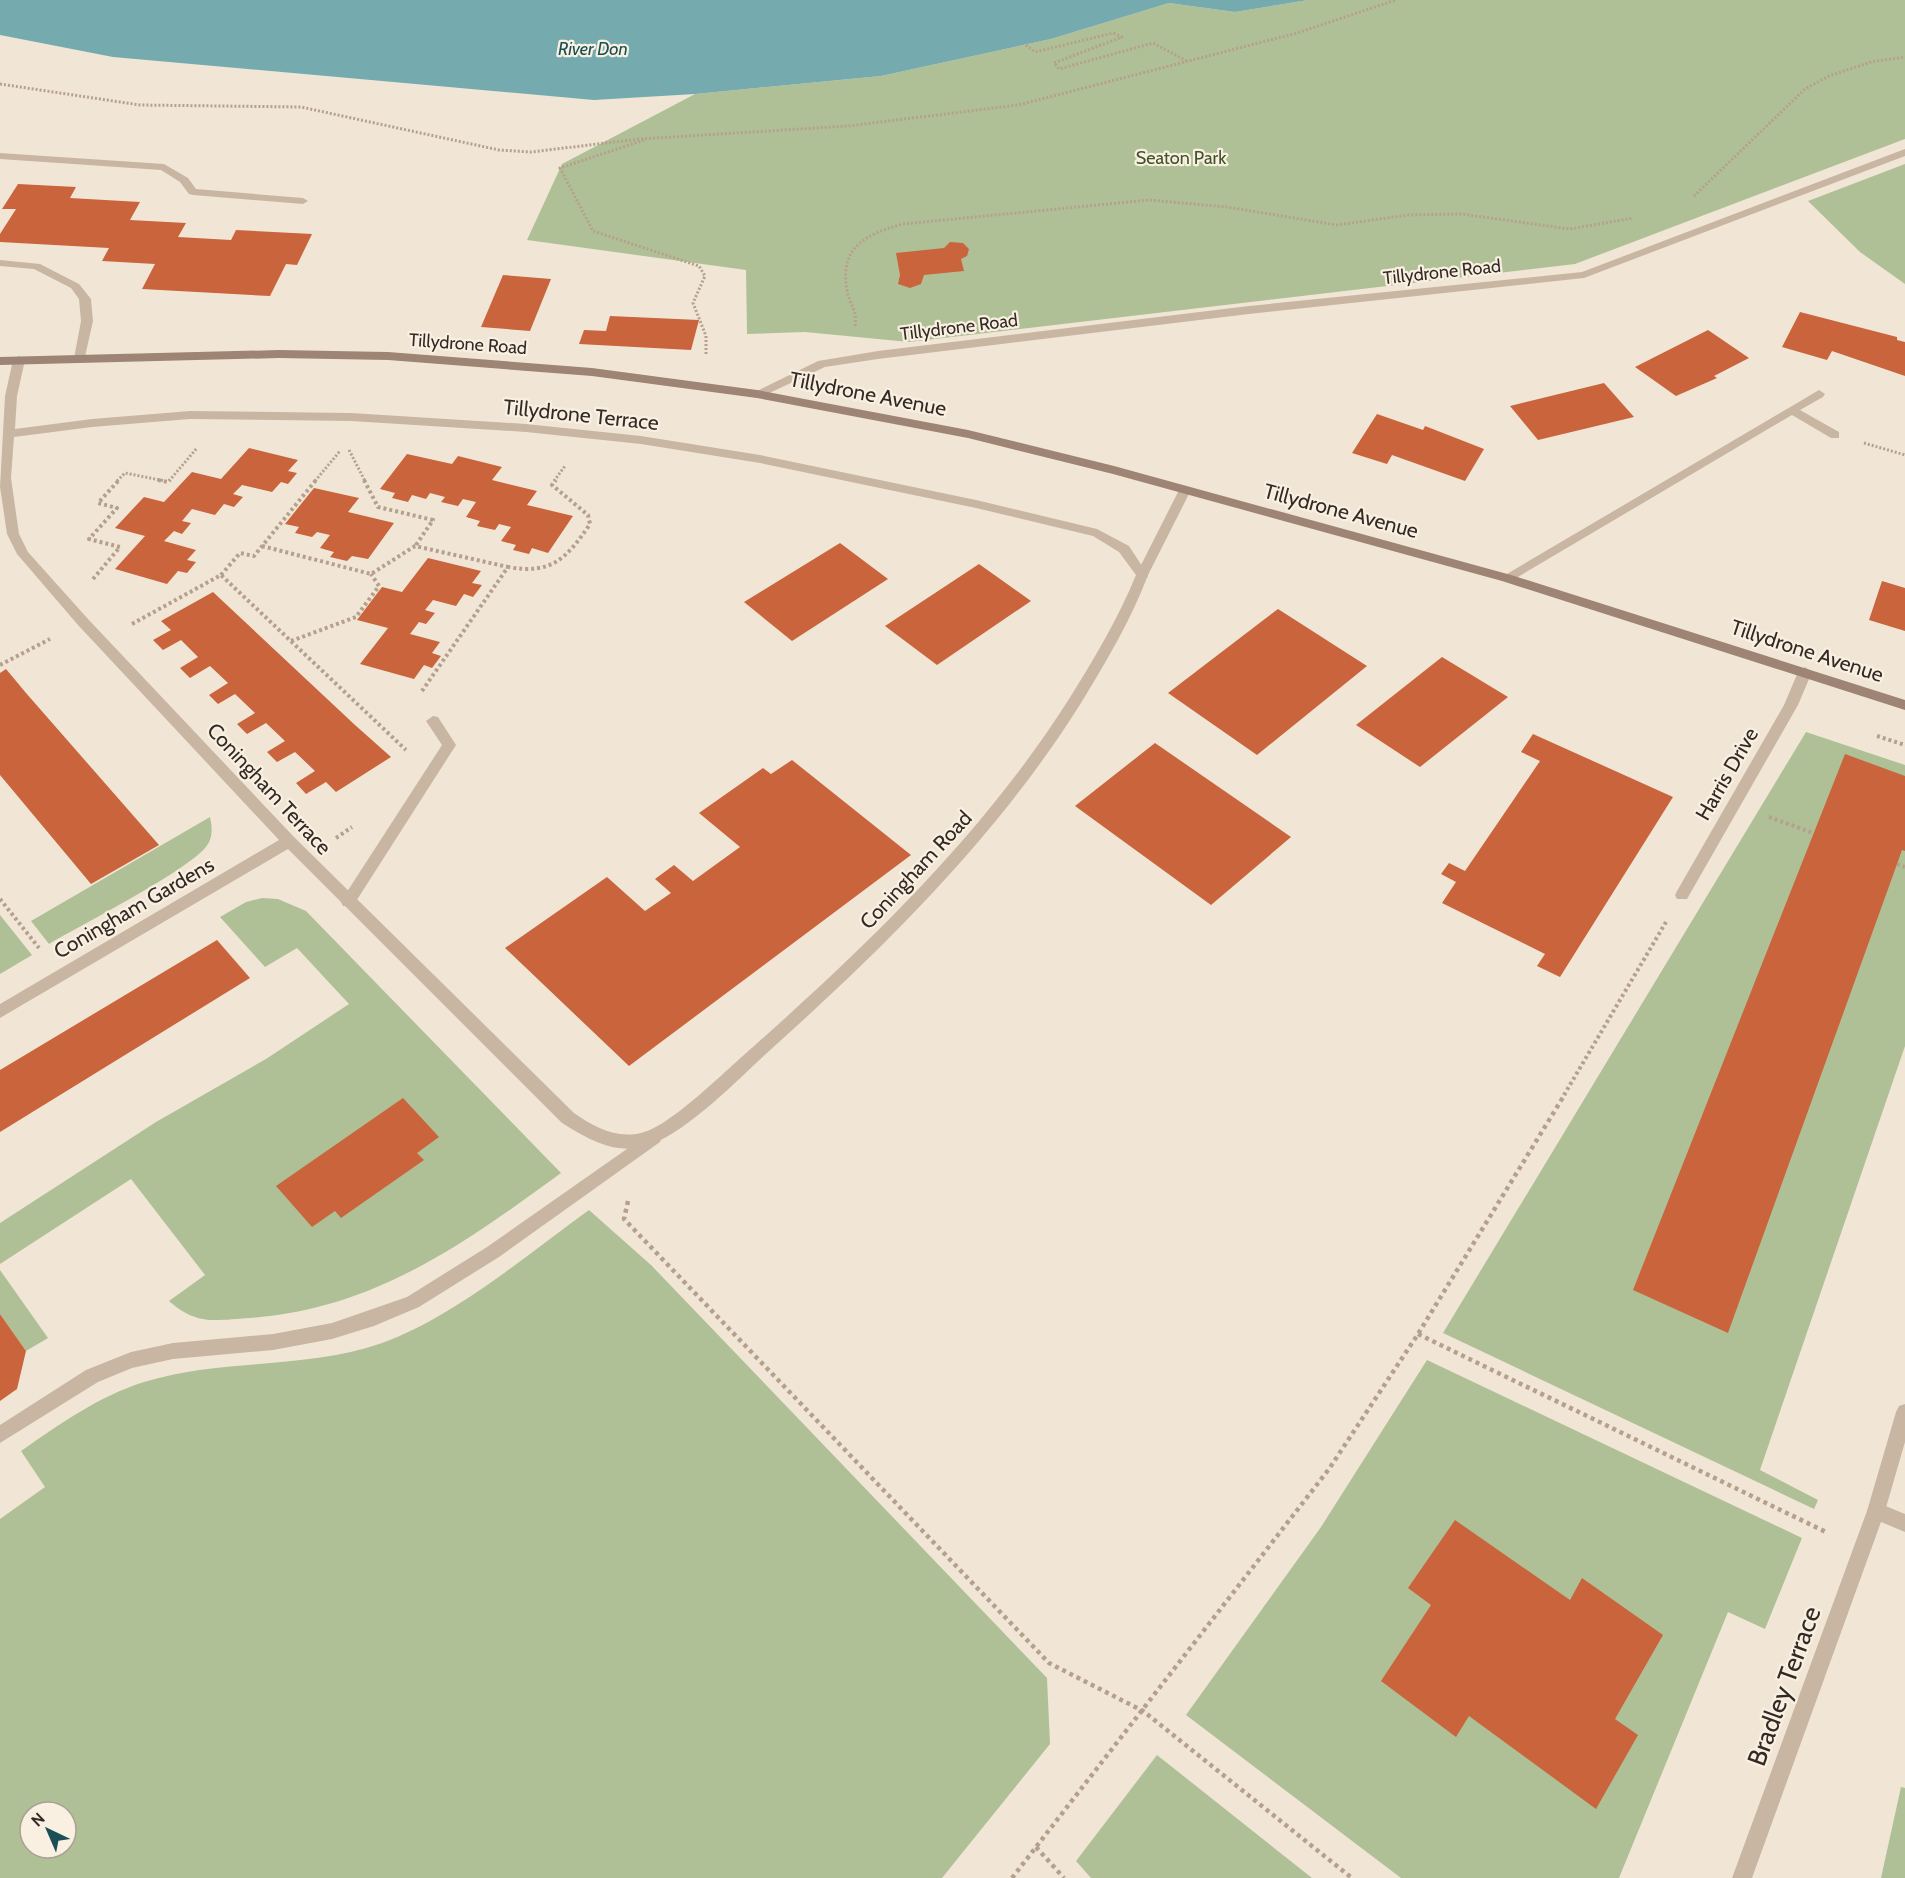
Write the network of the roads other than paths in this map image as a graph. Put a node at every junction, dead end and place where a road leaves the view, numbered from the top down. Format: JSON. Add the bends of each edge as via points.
{"nodes":[{"id":1,"x":1905,"y":152,"type":"edge"},
{"id":2,"x":0,"y":156,"type":"edge"},
{"id":3,"x":303,"y":201,"type":"dead end"},
{"id":4,"x":0,"y":263,"type":"edge"},
{"id":5,"x":80,"y":358,"type":"junction"},
{"id":6,"x":19,"y":360,"type":"junction"},
{"id":7,"x":0,"y":361,"type":"edge"},
{"id":8,"x":757,"y":394,"type":"junction"},
{"id":9,"x":1819,"y":394,"type":"dead end"},
{"id":10,"x":1793,"y":411,"type":"junction"},
{"id":11,"x":10,"y":434,"type":"junction"},
{"id":12,"x":1835,"y":435,"type":"road end"},
{"id":13,"x":1185,"y":490,"type":"junction"},
{"id":14,"x":6,"y":537,"type":"edge"},
{"id":15,"x":1142,"y":575,"type":"junction"},
{"id":16,"x":1506,"y":578,"type":"junction"},
{"id":17,"x":1805,"y":672,"type":"junction"},
{"id":18,"x":1905,"y":705,"type":"edge"},
{"id":19,"x":433,"y":721,"type":"dead end"},
{"id":20,"x":289,"y":842,"type":"junction"},
{"id":21,"x":1682,"y":895,"type":"road end"},
{"id":22,"x":348,"y":902,"type":"junction"},
{"id":23,"x":0,"y":1011,"type":"edge"},
{"id":24,"x":654,"y":1137,"type":"junction"},
{"id":25,"x":1905,"y":1412,"type":"edge"},
{"id":26,"x":0,"y":1436,"type":"edge"},
{"id":27,"x":1876,"y":1511,"type":"junction"},
{"id":28,"x":1905,"y":1523,"type":"edge"},
{"id":29,"x":1742,"y":1878,"type":"edge"}],
"edges":[{"from":1,"to":8,"type":"street","name":"Tillydrone Road","via":[[1584,275],[1225,312],[890,353],[822,364]]},
{"from":2,"to":3,"type":"street","via":[[164,166],[193,192]]},
{"from":4,"to":5,"type":"street","via":[[36,266],[75,286],[85,299],[87,321]]},
{"from":5,"to":6,"type":"main road","name":"Tillydrone Road"},
{"from":5,"to":8,"type":"main road","name":"Tillydrone Road","via":[[388,356],[592,372]]},
{"from":6,"to":7,"type":"main road","name":"Tillydrone Road"},
{"from":6,"to":11,"type":"street","name":"Coningham Terrace","via":[[11,396]]},
{"from":8,"to":13,"type":"main road","name":"Tillydrone Avenue","via":[[968,434]]},
{"from":9,"to":10,"type":"street"},
{"from":10,"to":12,"type":"street"},
{"from":10,"to":16,"type":"street"},
{"from":11,"to":14,"type":"street","name":"Coningham Terrace","via":[[5,478]]},
{"from":11,"to":15,"type":"street","name":"Tillydrone Terrace","via":[[143,418],[225,415],[351,417],[587,434],[750,457],[1097,533],[1120,543],[1133,556]]},
{"from":13,"to":15,"type":"street","name":"Coningham Road"},
{"from":13,"to":16,"type":"main road","name":"Tillydrone Avenue"},
{"from":14,"to":20,"type":"street","name":"Coningham Terrace"},
{"from":15,"to":24,"type":"street","name":"Coningham Road","via":[[1117,629],[1060,727],[977,838],[885,936],[696,1107]]},
{"from":16,"to":17,"type":"main road","name":"Tillydrone Avenue"},
{"from":17,"to":18,"type":"main road","name":"Tillydrone Avenue"},
{"from":17,"to":21,"type":"street","name":"Harris Drive","via":[[1791,705]]},
{"from":19,"to":22,"type":"street","via":[[449,745]]},
{"from":20,"to":22,"type":"street","name":"Coningham Terrace"},
{"from":20,"to":23,"type":"street","name":"Coningham Gardens"},
{"from":22,"to":24,"type":"street","name":"Coningham Terrace","via":[[568,1118],[608,1140],[630,1143]]},
{"from":24,"to":26,"type":"street","name":"Coningham Road","via":[[493,1252],[413,1302],[332,1331],[131,1360],[92,1376]]},
{"from":25,"to":27,"type":"street","name":"Bradley Terrace"},
{"from":27,"to":28,"type":"street"},
{"from":27,"to":29,"type":"street","name":"Bradley Terrace"}]}
